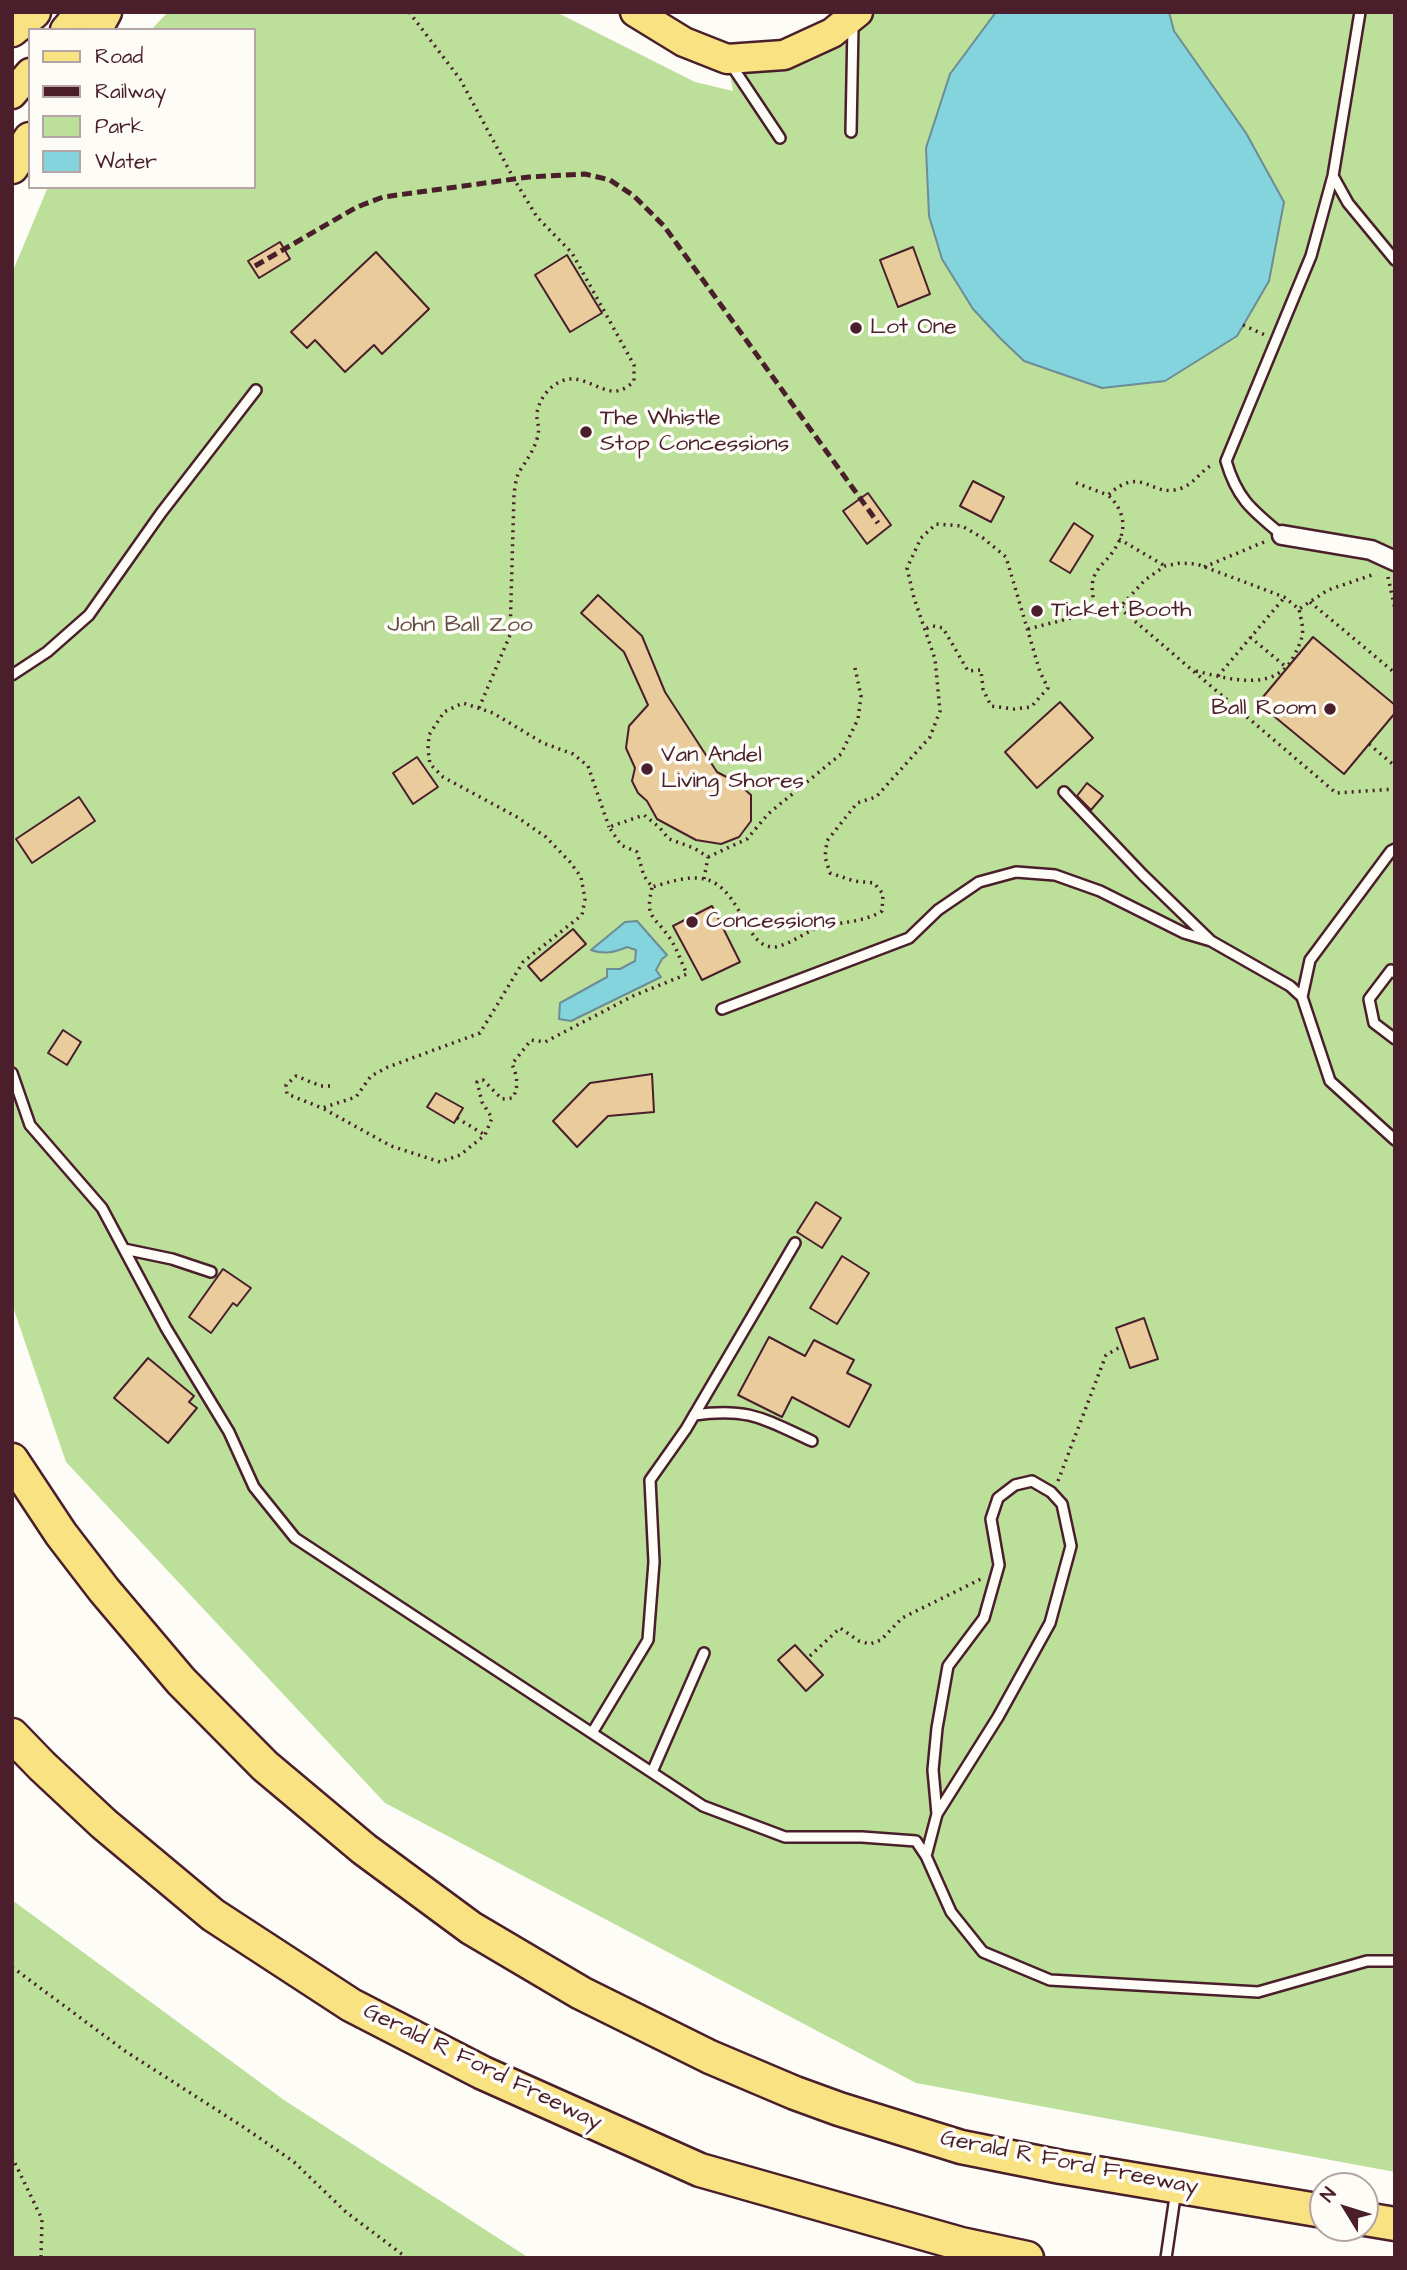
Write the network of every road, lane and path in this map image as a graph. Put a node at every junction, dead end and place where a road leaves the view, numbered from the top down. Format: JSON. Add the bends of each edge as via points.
{"nodes":[{"id":1,"x":34,"y":12,"type":"edge"},
{"id":2,"x":80,"y":12,"type":"edge"},
{"id":3,"x":105,"y":12,"type":"edge"},
{"id":4,"x":409,"y":12,"type":"edge"},
{"id":5,"x":635,"y":12,"type":"edge"},
{"id":6,"x":1360,"y":12,"type":"edge"},
{"id":7,"x":856,"y":15,"type":"edge"},
{"id":8,"x":67,"y":28,"type":"edge"},
{"id":9,"x":95,"y":28,"type":"edge"},
{"id":10,"x":12,"y":30,"type":"edge"},
{"id":11,"x":727,"y":59,"type":"junction"},
{"id":12,"x":28,"y":75,"type":"edge"},
{"id":13,"x":12,"y":94,"type":"edge"},
{"id":14,"x":851,"y":132,"type":"dead end"},
{"id":15,"x":780,"y":138,"type":"dead end"},
{"id":16,"x":28,"y":142,"type":"edge"},
{"id":17,"x":12,"y":167,"type":"edge"},
{"id":18,"x":1333,"y":176,"type":"junction"},
{"id":19,"x":1395,"y":260,"type":"edge"},
{"id":20,"x":1243,"y":326,"type":"dead end"},
{"id":21,"x":1276,"y":341,"type":"junction"},
{"id":22,"x":256,"y":390,"type":"dead end"},
{"id":23,"x":1226,"y":461,"type":"junction"},
{"id":24,"x":1076,"y":483,"type":"dead end"},
{"id":25,"x":1108,"y":495,"type":"junction"},
{"id":26,"x":1282,"y":535,"type":"junction"},
{"id":27,"x":1119,"y":539,"type":"junction"},
{"id":28,"x":1390,"y":564,"type":"edge"},
{"id":29,"x":1165,"y":566,"type":"junction"},
{"id":30,"x":1205,"y":567,"type":"junction"},
{"id":31,"x":1375,"y":574,"type":"dead end"},
{"id":32,"x":1284,"y":597,"type":"junction"},
{"id":33,"x":1310,"y":602,"type":"junction"},
{"id":34,"x":1122,"y":605,"type":"junction"},
{"id":35,"x":1299,"y":609,"type":"junction"},
{"id":36,"x":1395,"y":609,"type":"edge"},
{"id":37,"x":1095,"y":611,"type":"junction"},
{"id":38,"x":925,"y":629,"type":"junction"},
{"id":39,"x":1028,"y":629,"type":"junction"},
{"id":40,"x":1251,"y":637,"type":"junction"},
{"id":41,"x":855,"y":668,"type":"dead end"},
{"id":42,"x":1287,"y":668,"type":"junction"},
{"id":43,"x":1193,"y":671,"type":"junction"},
{"id":44,"x":1395,"y":673,"type":"edge"},
{"id":45,"x":12,"y":675,"type":"edge"},
{"id":46,"x":1218,"y":676,"type":"junction"},
{"id":47,"x":479,"y":708,"type":"junction"},
{"id":48,"x":1369,"y":744,"type":"dead end"},
{"id":49,"x":1395,"y":766,"type":"edge"},
{"id":50,"x":1395,"y":789,"type":"edge"},
{"id":51,"x":1064,"y":792,"type":"dead end"},
{"id":52,"x":609,"y":827,"type":"junction"},
{"id":53,"x":1395,"y":849,"type":"edge"},
{"id":54,"x":708,"y":857,"type":"junction"},
{"id":55,"x":704,"y":879,"type":"junction"},
{"id":56,"x":652,"y":887,"type":"junction"},
{"id":57,"x":1211,"y":941,"type":"junction"},
{"id":58,"x":1393,"y":969,"type":"edge"},
{"id":59,"x":1302,"y":997,"type":"junction"},
{"id":60,"x":722,"y":1009,"type":"dead end"},
{"id":61,"x":1395,"y":1039,"type":"edge"},
{"id":62,"x":12,"y":1073,"type":"edge"},
{"id":63,"x":330,"y":1086,"type":"dead end"},
{"id":64,"x":322,"y":1108,"type":"junction"},
{"id":65,"x":457,"y":1118,"type":"dead end"},
{"id":66,"x":485,"y":1135,"type":"junction"},
{"id":67,"x":1395,"y":1140,"type":"edge"},
{"id":68,"x":795,"y":1243,"type":"dead end"},
{"id":69,"x":124,"y":1249,"type":"junction"},
{"id":70,"x":211,"y":1272,"type":"dead end"},
{"id":71,"x":1122,"y":1346,"type":"dead end"},
{"id":72,"x":694,"y":1415,"type":"junction"},
{"id":73,"x":811,"y":1441,"type":"dead end"},
{"id":74,"x":15,"y":1461,"type":"edge"},
{"id":75,"x":1051,"y":1492,"type":"junction"},
{"id":76,"x":996,"y":1575,"type":"junction"},
{"id":77,"x":704,"y":1653,"type":"dead end"},
{"id":78,"x":810,"y":1656,"type":"dead end"},
{"id":79,"x":592,"y":1732,"type":"junction"},
{"id":80,"x":12,"y":1735,"type":"edge"},
{"id":81,"x":12,"y":1747,"type":"edge"},
{"id":82,"x":42,"y":1766,"type":"junction"},
{"id":83,"x":652,"y":1772,"type":"junction"},
{"id":84,"x":937,"y":1814,"type":"junction"},
{"id":85,"x":926,"y":1856,"type":"junction"},
{"id":86,"x":1395,"y":1961,"type":"edge"},
{"id":87,"x":12,"y":1967,"type":"edge"},
{"id":88,"x":12,"y":2157,"type":"edge"},
{"id":89,"x":1176,"y":2186,"type":"junction"},
{"id":90,"x":1309,"y":2209,"type":"edge"},
{"id":91,"x":41,"y":2258,"type":"edge"},
{"id":92,"x":407,"y":2258,"type":"edge"},
{"id":93,"x":1027,"y":2258,"type":"edge"},
{"id":94,"x":1166,"y":2258,"type":"edge"}],
"edges":[{"from":1,"to":10,"type":"highway"},
{"from":2,"to":8,"type":"main road"},
{"from":3,"to":9,"type":"highway"},
{"from":4,"to":47,"type":"path","via":[[460,79],[537,216],[572,253],[634,365],[634,380],[619,392],[578,379],[549,387],[542,400],[537,440],[518,474],[514,494],[510,635]]},
{"from":5,"to":11,"type":"main road","via":[[684,42]]},
{"from":6,"to":18,"type":"lane"},
{"from":7,"to":11,"type":"main road","via":[[832,33],[784,55]]},
{"from":7,"to":14,"type":"lane"},
{"from":11,"to":15,"type":"lane"},
{"from":12,"to":13,"type":"main road"},
{"from":16,"to":17,"type":"highway"},
{"from":18,"to":19,"type":"lane","via":[[1348,203]]},
{"from":18,"to":21,"type":"lane","via":[[1311,256]]},
{"from":20,"to":21,"type":"path"},
{"from":21,"to":23,"type":"lane"},
{"from":22,"to":45,"type":"lane","via":[[89,615]]},
{"from":23,"to":25,"type":"path","via":[[1210,465],[1182,488],[1167,490],[1136,480],[1121,484]]},
{"from":23,"to":26,"type":"lane","via":[[1233,484],[1251,509]]},
{"from":24,"to":25,"type":"path"},
{"from":25,"to":27,"type":"path","via":[[1122,512],[1124,529]]},
{"from":26,"to":28,"type":"street","via":[[1371,550]]},
{"from":26,"to":30,"type":"path"},
{"from":27,"to":29,"type":"path"},
{"from":27,"to":37,"type":"path","via":[[1092,580]]},
{"from":28,"to":36,"type":"path"},
{"from":29,"to":30,"type":"path","via":[[1180,562]]},
{"from":29,"to":34,"type":"path"},
{"from":30,"to":32,"type":"path"},
{"from":31,"to":33,"type":"path","via":[[1328,590]]},
{"from":32,"to":35,"type":"path"},
{"from":32,"to":40,"type":"path"},
{"from":33,"to":35,"type":"path"},
{"from":33,"to":44,"type":"path"},
{"from":34,"to":37,"type":"path"},
{"from":34,"to":43,"type":"path","via":[[1123,611]]},
{"from":35,"to":42,"type":"path","via":[[1304,635]]},
{"from":37,"to":39,"type":"path"},
{"from":38,"to":39,"type":"path","via":[[943,628],[968,671],[981,670],[991,706],[1014,709],[1031,707],[1048,688]]},
{"from":38,"to":39,"type":"path","via":[[907,568],[921,538],[936,524],[962,526],[1006,557]]},
{"from":38,"to":55,"type":"path","via":[[935,659],[940,711],[930,737],[876,797],[857,803],[827,841],[830,873],[874,883],[883,894],[882,911],[870,919],[816,929],[778,947],[766,946],[756,940],[723,888]]},
{"from":40,"to":42,"type":"path"},
{"from":40,"to":46,"type":"path"},
{"from":41,"to":54,"type":"path","via":[[861,696],[859,719],[841,754],[768,814],[747,839]]},
{"from":42,"to":46,"type":"path","via":[[1272,678],[1237,681]]},
{"from":43,"to":46,"type":"path"},
{"from":43,"to":50,"type":"path","via":[[1336,793]]},
{"from":47,"to":52,"type":"path","via":[[573,754],[588,766]]},
{"from":47,"to":64,"type":"path","via":[[463,702],[444,712],[429,735],[430,764],[443,777],[546,838],[581,877],[582,915],[523,962],[480,1033],[388,1067],[372,1076],[356,1097]]},
{"from":48,"to":49,"type":"path"},
{"from":51,"to":57,"type":"lane"},
{"from":52,"to":54,"type":"path","via":[[644,815],[669,839]]},
{"from":52,"to":56,"type":"path","via":[[621,845],[637,852]]},
{"from":53,"to":59,"type":"lane","via":[[1310,960]]},
{"from":54,"to":55,"type":"path"},
{"from":55,"to":56,"type":"path"},
{"from":56,"to":66,"type":"path","via":[[650,913],[670,938],[687,974],[545,1042],[531,1040],[512,1064],[518,1077],[513,1098],[502,1099],[488,1083],[477,1082],[492,1118]]},
{"from":57,"to":59,"type":"lane"},
{"from":57,"to":60,"type":"lane","via":[[1055,875],[1016,872],[979,882],[938,909],[909,938]]},
{"from":58,"to":61,"type":"lane","via":[[1370,999],[1374,1023]]},
{"from":59,"to":67,"type":"lane","via":[[1330,1081]]},
{"from":62,"to":69,"type":"lane","via":[[30,1125],[102,1208]]},
{"from":63,"to":64,"type":"path","via":[[296,1076],[286,1085],[287,1094]]},
{"from":64,"to":66,"type":"path","via":[[391,1146],[440,1162],[460,1155]]},
{"from":65,"to":66,"type":"path"},
{"from":68,"to":72,"type":"lane"},
{"from":69,"to":70,"type":"lane"},
{"from":69,"to":79,"type":"lane","via":[[229,1432],[254,1487],[295,1538]]},
{"from":71,"to":75,"type":"path","via":[[1106,1355]]},
{"from":72,"to":73,"type":"lane","via":[[722,1411],[756,1415]]},
{"from":72,"to":79,"type":"lane","via":[[650,1480],[654,1562],[648,1640]]},
{"from":74,"to":89,"type":"highway","name":"Gerald R Ford Freeway","via":[[61,1534],[181,1681],[265,1766],[364,1849],[471,1928],[593,1999],[710,2057],[817,2101],[961,2147]]},
{"from":75,"to":76,"type":"lane","via":[[1032,1481],[1015,1485],[998,1498],[991,1519],[999,1565]]},
{"from":75,"to":84,"type":"lane","via":[[1062,1504],[1071,1546],[1051,1623]]},
{"from":76,"to":78,"type":"path","via":[[902,1618],[881,1640],[870,1644],[840,1628]]},
{"from":76,"to":84,"type":"lane","via":[[984,1618],[948,1666],[933,1770]]},
{"from":77,"to":83,"type":"lane"},
{"from":79,"to":83,"type":"lane"},
{"from":80,"to":82,"type":"highway","name":"Gerald R Ford Freeway"},
{"from":81,"to":82,"type":"highway"},
{"from":82,"to":93,"type":"highway","name":"Gerald R Ford Freeway","via":[[213,1915],[351,2005],[483,2073],[700,2170],[961,2244]]},
{"from":83,"to":85,"type":"lane","via":[[703,1805],[785,1837],[916,1841]]},
{"from":84,"to":85,"type":"lane"},
{"from":85,"to":86,"type":"lane","via":[[951,1912],[983,1952],[1050,1980],[1258,1992],[1367,1961]]},
{"from":87,"to":92,"type":"path","via":[[125,2051],[294,2162],[346,2212]]},
{"from":88,"to":91,"type":"path","via":[[42,2219]]},
{"from":89,"to":90,"type":"highway","name":"Gerald R Ford Freeway"},
{"from":89,"to":94,"type":"lane"}]}
